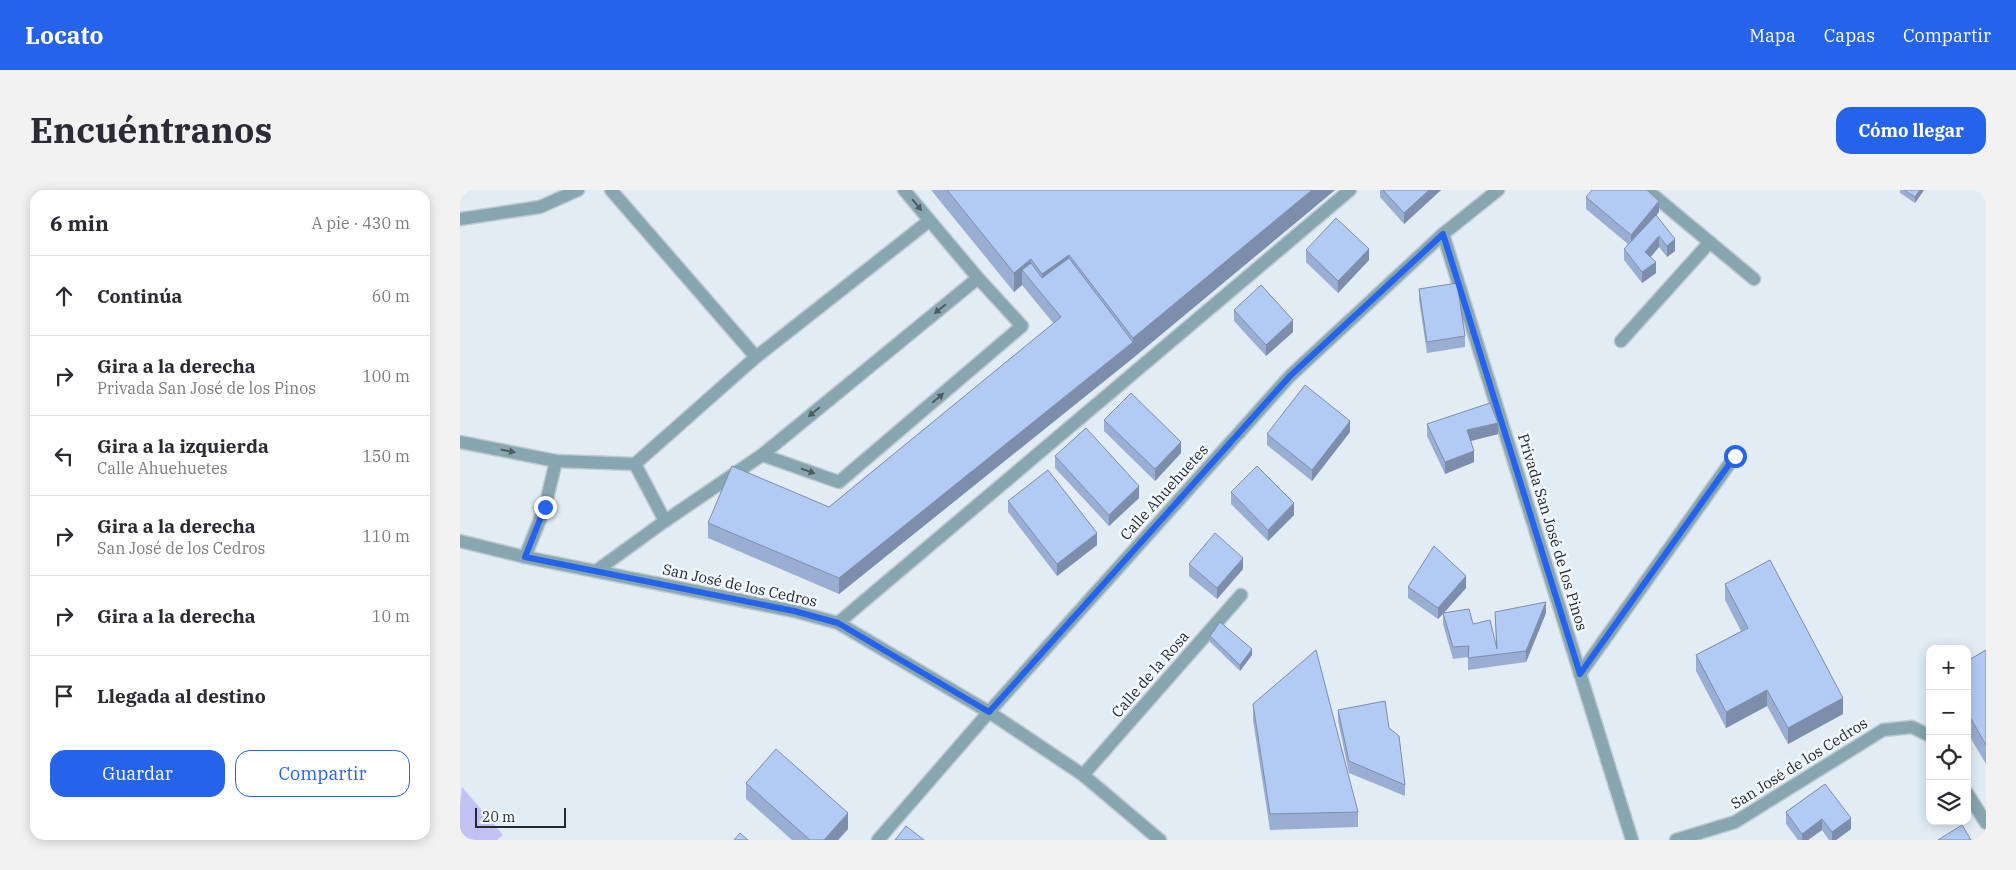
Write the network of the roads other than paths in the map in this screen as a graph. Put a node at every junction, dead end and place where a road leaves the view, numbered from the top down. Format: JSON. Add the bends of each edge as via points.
{"nodes":[{"id":1,"x":578,"y":190,"type":"edge"},
{"id":2,"x":611,"y":190,"type":"edge"},
{"id":3,"x":904,"y":190,"type":"edge"},
{"id":4,"x":1350,"y":190,"type":"edge"},
{"id":5,"x":1498,"y":190,"type":"edge"},
{"id":6,"x":1647,"y":190,"type":"edge"},
{"id":7,"x":460,"y":219,"type":"edge"},
{"id":8,"x":929,"y":221,"type":"junction"},
{"id":9,"x":1443,"y":234,"type":"junction"},
{"id":10,"x":1710,"y":242,"type":"junction"},
{"id":11,"x":978,"y":278,"type":"junction"},
{"id":12,"x":1754,"y":279,"type":"dead end"},
{"id":13,"x":1621,"y":341,"type":"dead end"},
{"id":14,"x":756,"y":357,"type":"junction"},
{"id":15,"x":460,"y":442,"type":"edge"},
{"id":16,"x":762,"y":455,"type":"junction"},
{"id":17,"x":1735,"y":456,"type":"dead end"},
{"id":18,"x":556,"y":461,"type":"junction"},
{"id":19,"x":636,"y":464,"type":"junction"},
{"id":20,"x":665,"y":521,"type":"junction"},
{"id":21,"x":460,"y":541,"type":"edge"},
{"id":22,"x":525,"y":557,"type":"junction"},
{"id":23,"x":596,"y":571,"type":"junction"},
{"id":24,"x":1241,"y":595,"type":"dead end"},
{"id":25,"x":838,"y":623,"type":"junction"},
{"id":26,"x":1580,"y":674,"type":"junction"},
{"id":27,"x":989,"y":712,"type":"junction"},
{"id":28,"x":1928,"y":735,"type":"edge"},
{"id":29,"x":1083,"y":775,"type":"junction"},
{"id":30,"x":1971,"y":799,"type":"edge"},
{"id":31,"x":1986,"y":823,"type":"edge"},
{"id":32,"x":878,"y":840,"type":"edge"},
{"id":33,"x":1160,"y":840,"type":"edge"},
{"id":34,"x":1632,"y":840,"type":"edge"},
{"id":35,"x":1676,"y":840,"type":"edge"}],
"edges":[{"from":1,"to":7,"type":"street","via":[[540,207]]},
{"from":2,"to":14,"type":"street"},
{"from":3,"to":8,"type":"street","one_way":true},
{"from":4,"to":25,"type":"street"},
{"from":5,"to":9,"type":"street","name":"Calle Ahuehuetes"},
{"from":6,"to":10,"type":"street"},
{"from":8,"to":11,"type":"street"},
{"from":8,"to":14,"type":"street"},
{"from":9,"to":26,"type":"street","name":"Privada San José de los Pinos"},
{"from":9,"to":27,"type":"street","name":"Calle Ahuehuetes","via":[[1290,376]]},
{"from":10,"to":12,"type":"street"},
{"from":10,"to":13,"type":"street"},
{"from":11,"to":16,"type":"street","one_way":true},
{"from":16,"to":11,"type":"street","one_way":true,"via":[[839,482],[1022,326]]},
{"from":14,"to":19,"type":"street"},
{"from":15,"to":18,"type":"street","one_way":true},
{"from":16,"to":20,"type":"street"},
{"from":17,"to":26,"type":"street"},
{"from":18,"to":19,"type":"street"},
{"from":18,"to":22,"type":"street","via":[[545,507]]},
{"from":19,"to":20,"type":"street"},
{"from":20,"to":23,"type":"street"},
{"from":21,"to":22,"type":"street","name":"San José de los Cedros"},
{"from":22,"to":23,"type":"street","name":"San José de los Cedros"},
{"from":23,"to":25,"type":"street","name":"San José de los Cedros"},
{"from":24,"to":29,"type":"street","name":"Calle de la Rosa"},
{"from":25,"to":27,"type":"street","name":"San José de los Cedros"},
{"from":26,"to":34,"type":"street","name":"Privada San José de los Pinos"},
{"from":27,"to":29,"type":"street","name":"San José de los Cedros"},
{"from":27,"to":32,"type":"street","name":"Calle Ahuehuetes"},
{"from":28,"to":35,"type":"street","name":"San José de los Cedros","via":[[1912,727],[1883,730],[1735,822]]},
{"from":29,"to":33,"type":"street","name":"San José de los Cedros"},
{"from":30,"to":31,"type":"street"}]}
